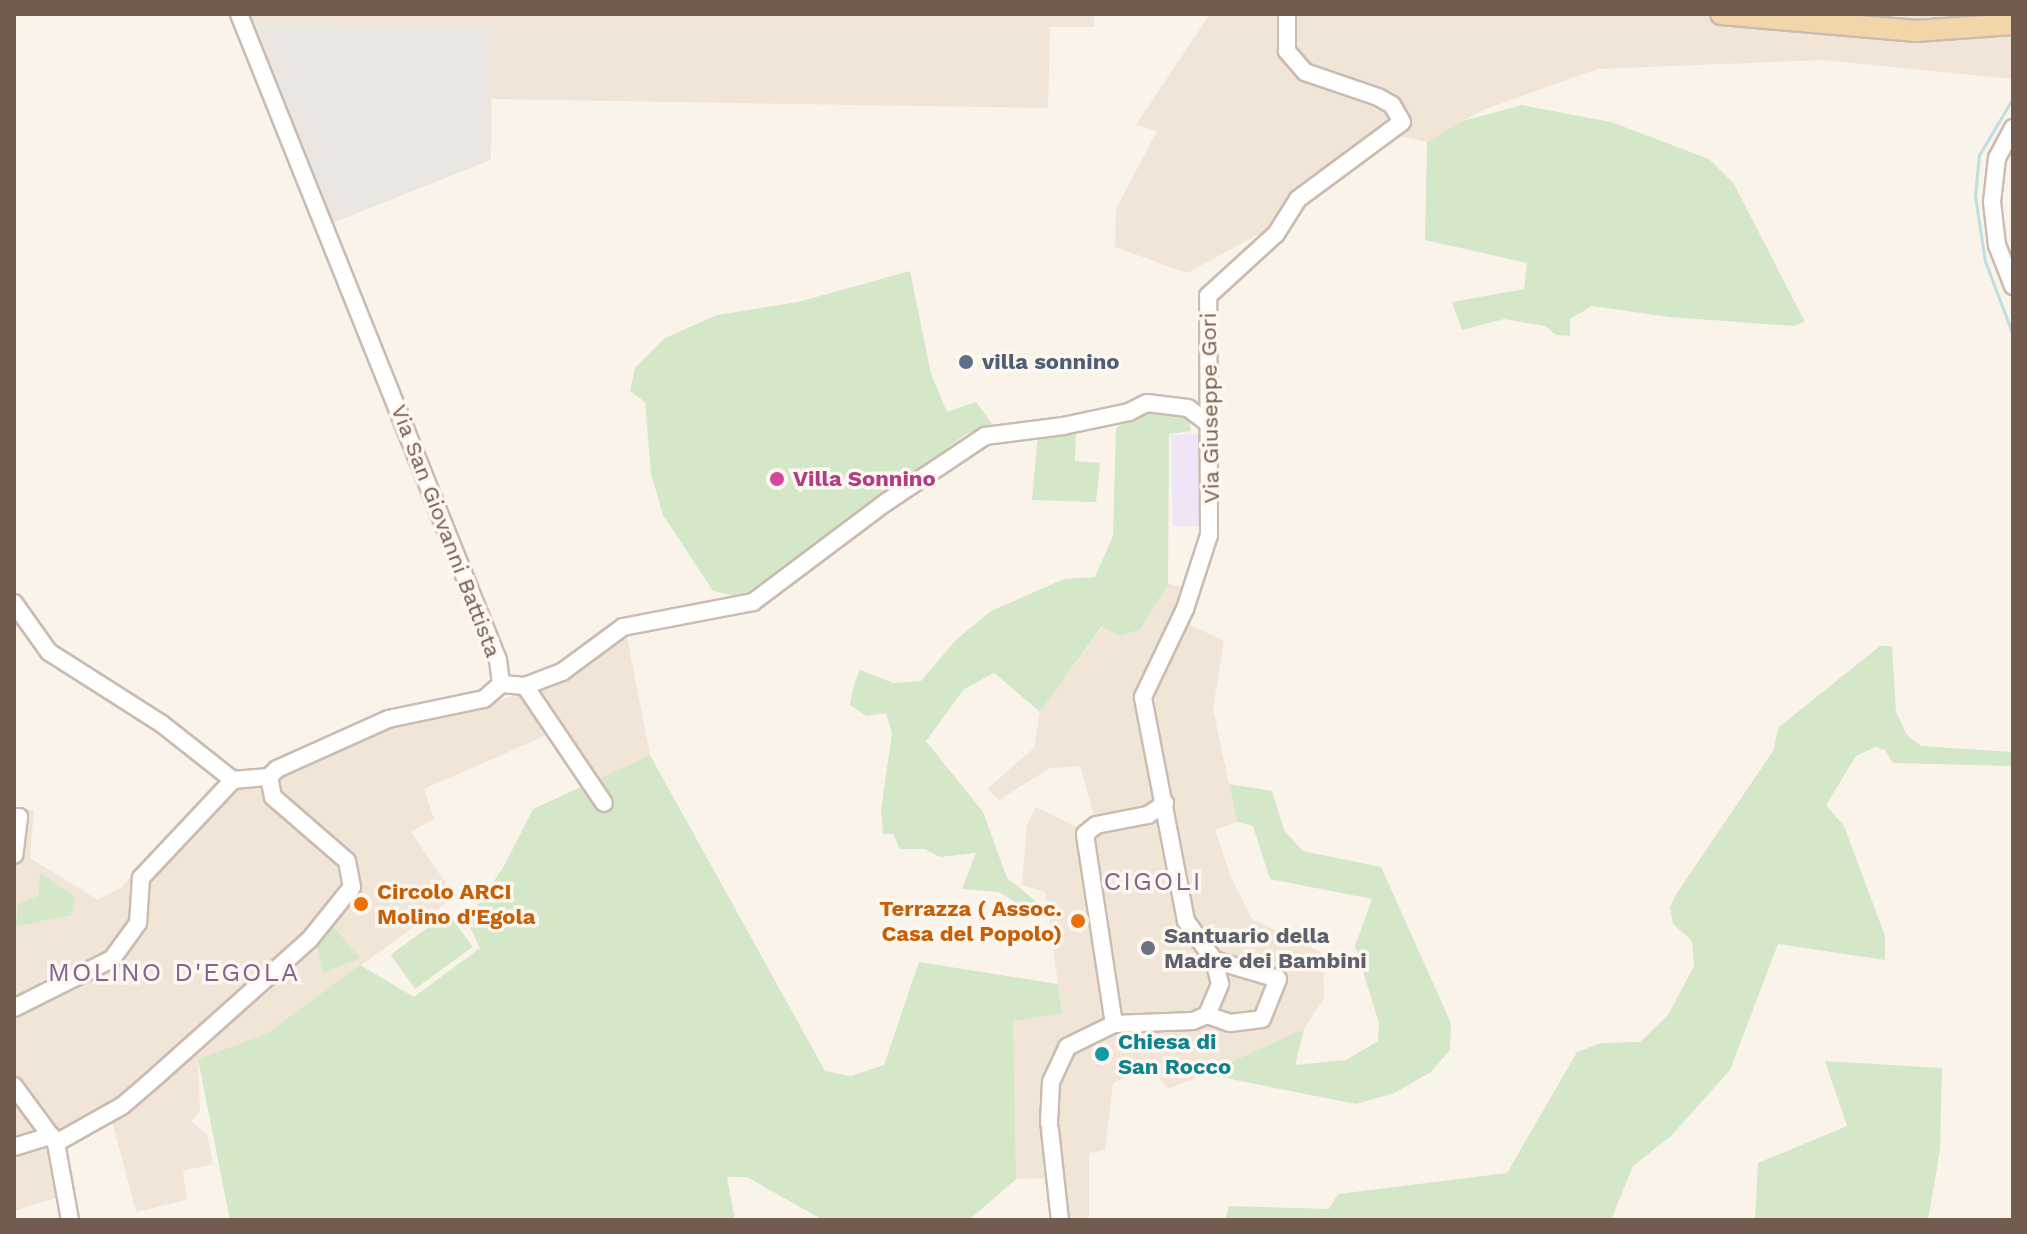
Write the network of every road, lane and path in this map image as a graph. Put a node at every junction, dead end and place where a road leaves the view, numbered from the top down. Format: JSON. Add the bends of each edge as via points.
{"nodes":[{"id":1,"x":239,"y":14,"type":"edge"},
{"id":2,"x":1287,"y":14,"type":"edge"},
{"id":3,"x":1721,"y":14,"type":"edge"},
{"id":4,"x":1878,"y":14,"type":"edge"},
{"id":5,"x":1800,"y":17,"type":"edge"},
{"id":6,"x":1849,"y":20,"type":"edge"},
{"id":7,"x":2013,"y":24,"type":"edge"},
{"id":8,"x":1896,"y":29,"type":"junction"},
{"id":9,"x":2013,"y":128,"type":"edge"},
{"id":10,"x":2013,"y":286,"type":"edge"},
{"id":11,"x":1208,"y":423,"type":"junction"},
{"id":12,"x":14,"y":603,"type":"edge"},
{"id":13,"x":501,"y":684,"type":"junction"},
{"id":14,"x":525,"y":686,"type":"junction"},
{"id":15,"x":269,"y":777,"type":"junction"},
{"id":16,"x":233,"y":780,"type":"junction"},
{"id":17,"x":604,"y":803,"type":"dead end"},
{"id":18,"x":1165,"y":803,"type":"junction"},
{"id":19,"x":14,"y":817,"type":"edge"},
{"id":20,"x":14,"y":855,"type":"edge"},
{"id":21,"x":1214,"y":960,"type":"junction"},
{"id":22,"x":14,"y":1008,"type":"edge"},
{"id":23,"x":1207,"y":1015,"type":"junction"},
{"id":24,"x":1114,"y":1024,"type":"junction"},
{"id":25,"x":14,"y":1086,"type":"edge"},
{"id":26,"x":53,"y":1140,"type":"junction"},
{"id":27,"x":14,"y":1147,"type":"edge"},
{"id":28,"x":70,"y":1220,"type":"edge"},
{"id":29,"x":1060,"y":1220,"type":"edge"}],
"edges":[{"from":1,"to":13,"type":"street","name":"Via San Giovanni Battista","via":[[498,660]]},
{"from":2,"to":11,"type":"street","name":"Via Giuseppe Gori","via":[[1287,51],[1305,72],[1378,97],[1392,105],[1402,122],[1298,199],[1276,234],[1208,296]]},
{"from":3,"to":5,"type":"main road"},
{"from":4,"to":8,"type":"main road"},
{"from":5,"to":6,"type":"main road"},
{"from":6,"to":8,"type":"main road"},
{"from":7,"to":8,"type":"main road","via":[[1939,32]]},
{"from":9,"to":10,"type":"street","via":[[1997,158],[1992,202],[1997,245]]},
{"from":11,"to":14,"type":"street","via":[[1188,408],[1147,403],[1063,426],[985,436],[753,602],[623,627],[562,672]]},
{"from":11,"to":18,"type":"street","name":"Via Giuseppe Gori","via":[[1209,535],[1185,609],[1143,697]]},
{"from":12,"to":16,"type":"street","via":[[49,652],[162,724]]},
{"from":13,"to":14,"type":"street"},
{"from":13,"to":15,"type":"street","name":"Via San Giovanni Battista","via":[[484,699],[388,719],[328,743],[284,762]]},
{"from":14,"to":17,"type":"street"},
{"from":15,"to":16,"type":"street"},
{"from":15,"to":26,"type":"street","via":[[273,797],[347,861],[352,887],[310,939],[122,1106]]},
{"from":16,"to":22,"type":"street","via":[[141,878],[138,923],[112,959]]},
{"from":18,"to":21,"type":"street","name":"Via Giuseppe Gori","via":[[1186,921]]},
{"from":18,"to":24,"type":"street","via":[[1124,822],[1096,825],[1085,834]]},
{"from":19,"to":20,"type":"street","via":[[19,817]]},
{"from":21,"to":23,"type":"street","via":[[1220,984]]},
{"from":21,"to":23,"type":"street","via":[[1278,979],[1262,1019],[1230,1023]]},
{"from":23,"to":24,"type":"street","via":[[1193,1021]]},
{"from":24,"to":29,"type":"street","via":[[1060,1054],[1051,1082],[1050,1134]]},
{"from":25,"to":26,"type":"street"},
{"from":26,"to":27,"type":"street"},
{"from":26,"to":28,"type":"street"}]}
